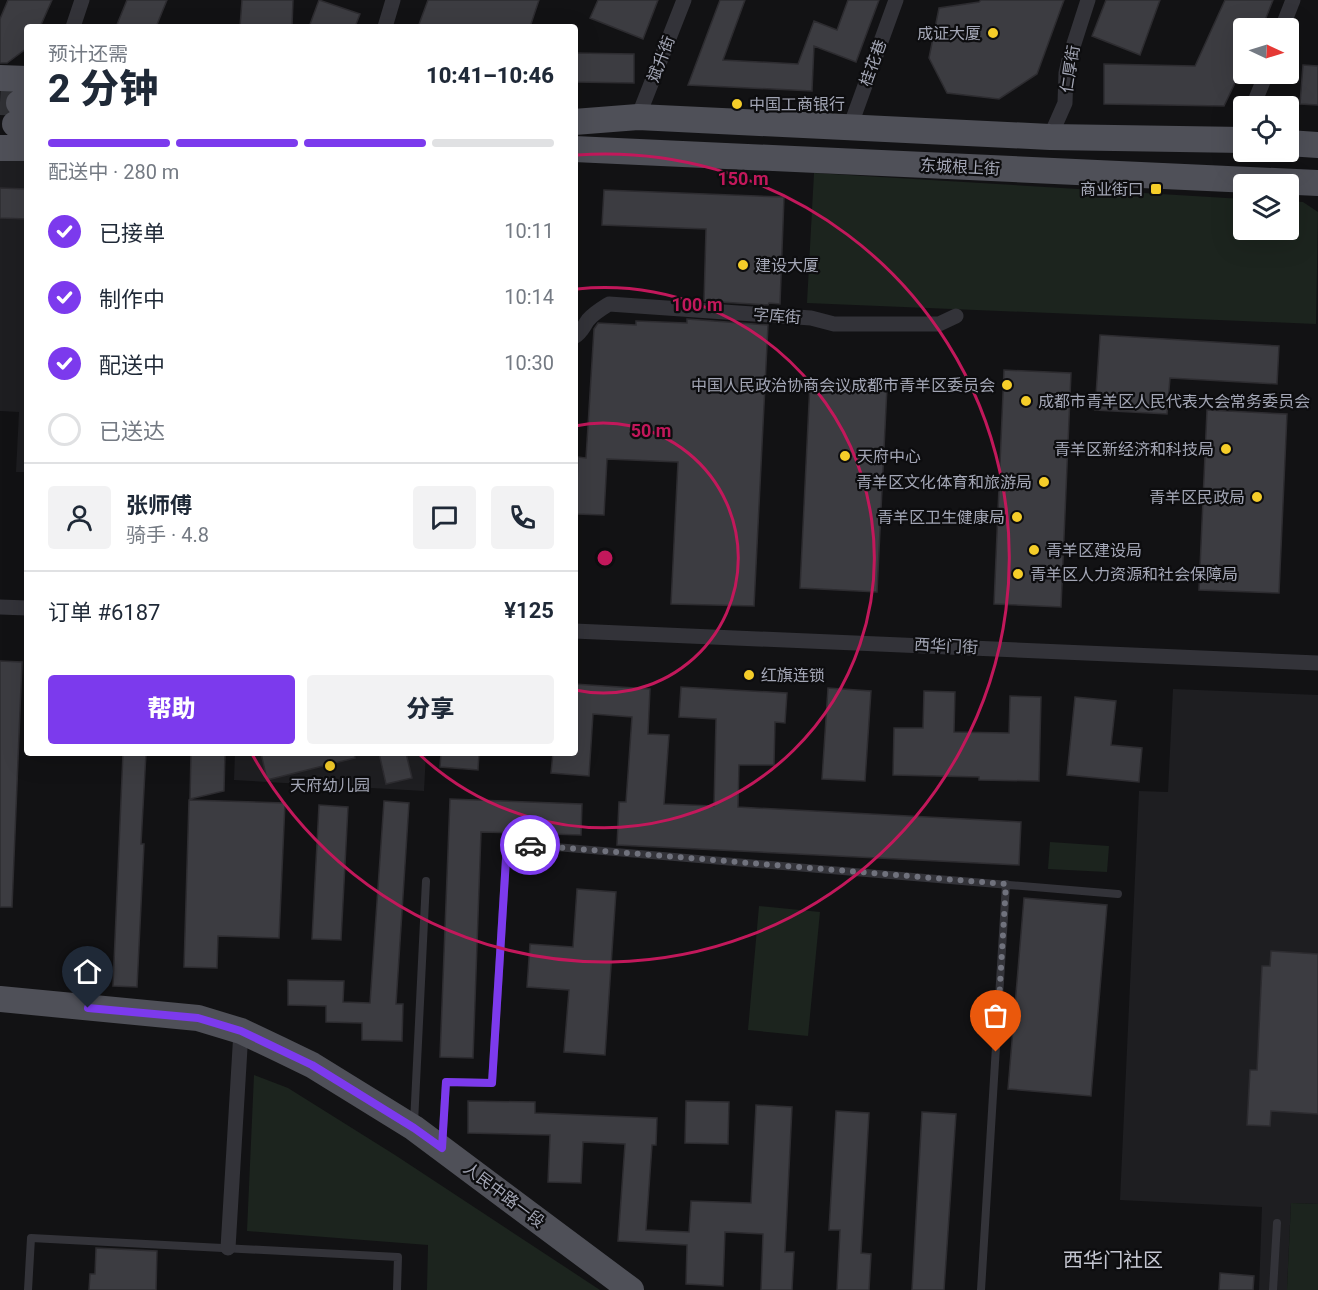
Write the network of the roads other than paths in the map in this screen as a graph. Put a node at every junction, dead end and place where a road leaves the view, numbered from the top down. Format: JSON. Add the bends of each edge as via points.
{"nodes":[{"id":1,"x":82,"y":0,"type":"edge"},
{"id":2,"x":393,"y":0,"type":"edge"},
{"id":3,"x":684,"y":0,"type":"edge"},
{"id":4,"x":896,"y":0,"type":"edge"},
{"id":5,"x":1088,"y":0,"type":"edge"},
{"id":6,"x":1293,"y":0,"type":"edge"},
{"id":7,"x":1286,"y":18,"type":"edge"},
{"id":8,"x":74,"y":24,"type":"edge"},
{"id":9,"x":386,"y":24,"type":"edge"},
{"id":10,"x":0,"y":78,"type":"edge"},
{"id":11,"x":24,"y":79,"type":"edge"},
{"id":12,"x":578,"y":107,"type":"edge"},
{"id":13,"x":638,"y":117,"type":"junction"},
{"id":14,"x":578,"y":122,"type":"edge"},
{"id":15,"x":850,"y":127,"type":"junction"},
{"id":16,"x":1050,"y":137,"type":"junction"},
{"id":17,"x":1233,"y":138,"type":"edge"},
{"id":18,"x":1299,"y":144,"type":"edge"},
{"id":19,"x":1318,"y":145,"type":"edge"},
{"id":20,"x":0,"y":147,"type":"edge"},
{"id":21,"x":24,"y":148,"type":"edge"},
{"id":22,"x":578,"y":149,"type":"edge"},
{"id":23,"x":603,"y":151,"type":"junction"},
{"id":24,"x":578,"y":154,"type":"edge"},
{"id":25,"x":1318,"y":183,"type":"edge"},
{"id":26,"x":956,"y":316,"type":"dead end"},
{"id":27,"x":578,"y":334,"type":"edge"},
{"id":28,"x":0,"y":607,"type":"edge"},
{"id":29,"x":24,"y":608,"type":"edge"},
{"id":30,"x":578,"y":631,"type":"edge"},
{"id":31,"x":1318,"y":663,"type":"edge"},
{"id":32,"x":426,"y":881,"type":"dead end"},
{"id":33,"x":1006,"y":884,"type":"junction"},
{"id":34,"x":1118,"y":894,"type":"dead end"},
{"id":35,"x":0,"y":999,"type":"edge"},
{"id":36,"x":241,"y":1031,"type":"junction"},
{"id":37,"x":414,"y":1128,"type":"junction"},
{"id":38,"x":442,"y":1148,"type":"junction"},
{"id":39,"x":1277,"y":1222,"type":"dead end"},
{"id":40,"x":228,"y":1248,"type":"junction"},
{"id":41,"x":28,"y":1290,"type":"edge"},
{"id":42,"x":397,"y":1290,"type":"edge"},
{"id":43,"x":631,"y":1290,"type":"edge"},
{"id":44,"x":981,"y":1290,"type":"edge"},
{"id":45,"x":1273,"y":1290,"type":"edge"}],
"edges":[{"from":1,"to":8,"type":"street"},
{"from":2,"to":9,"type":"street"},
{"from":3,"to":13,"type":"street","name":"斌升街"},
{"from":4,"to":15,"type":"street","name":"桂花巷"},
{"from":5,"to":16,"type":"street","name":"仁厚街","via":[[1066,73],[1065,103]]},
{"from":6,"to":7,"type":"street"},
{"from":10,"to":11,"type":"main road"},
{"from":12,"to":13,"type":"main road"},
{"from":13,"to":14,"type":"main road"},
{"from":13,"to":15,"type":"main road"},
{"from":15,"to":16,"type":"main road"},
{"from":16,"to":17,"type":"main road"},
{"from":18,"to":19,"type":"main road"},
{"from":20,"to":21,"type":"main road"},
{"from":22,"to":23,"type":"main road","name":"东城根上街"},
{"from":23,"to":24,"type":"main road","name":"东城根上街"},
{"from":23,"to":25,"type":"main road","name":"东城根上街"},
{"from":26,"to":27,"type":"street","name":"字库街","via":[[939,324],[834,324],[811,318],[609,304],[596,312]]},
{"from":28,"to":29,"type":"street"},
{"from":30,"to":31,"type":"street","name":"西华门街"},
{"from":32,"to":37,"type":"lane"},
{"from":33,"to":34,"type":"lane"},
{"from":33,"to":38,"type":"lane","via":[[507,843],[492,1083],[446,1082]]},
{"from":33,"to":44,"type":"lane"},
{"from":35,"to":36,"type":"main road","name":"人民中路一段","via":[[198,1018]]},
{"from":36,"to":37,"type":"main road","name":"人民中路一段","via":[[312,1065]]},
{"from":36,"to":40,"type":"street"},
{"from":37,"to":38,"type":"main road","name":"人民中路一段"},
{"from":38,"to":43,"type":"main road","name":"人民中路一段"},
{"from":39,"to":45,"type":"lane"},
{"from":40,"to":41,"type":"lane","via":[[31,1238]]},
{"from":40,"to":42,"type":"lane","via":[[398,1257]]}]}
